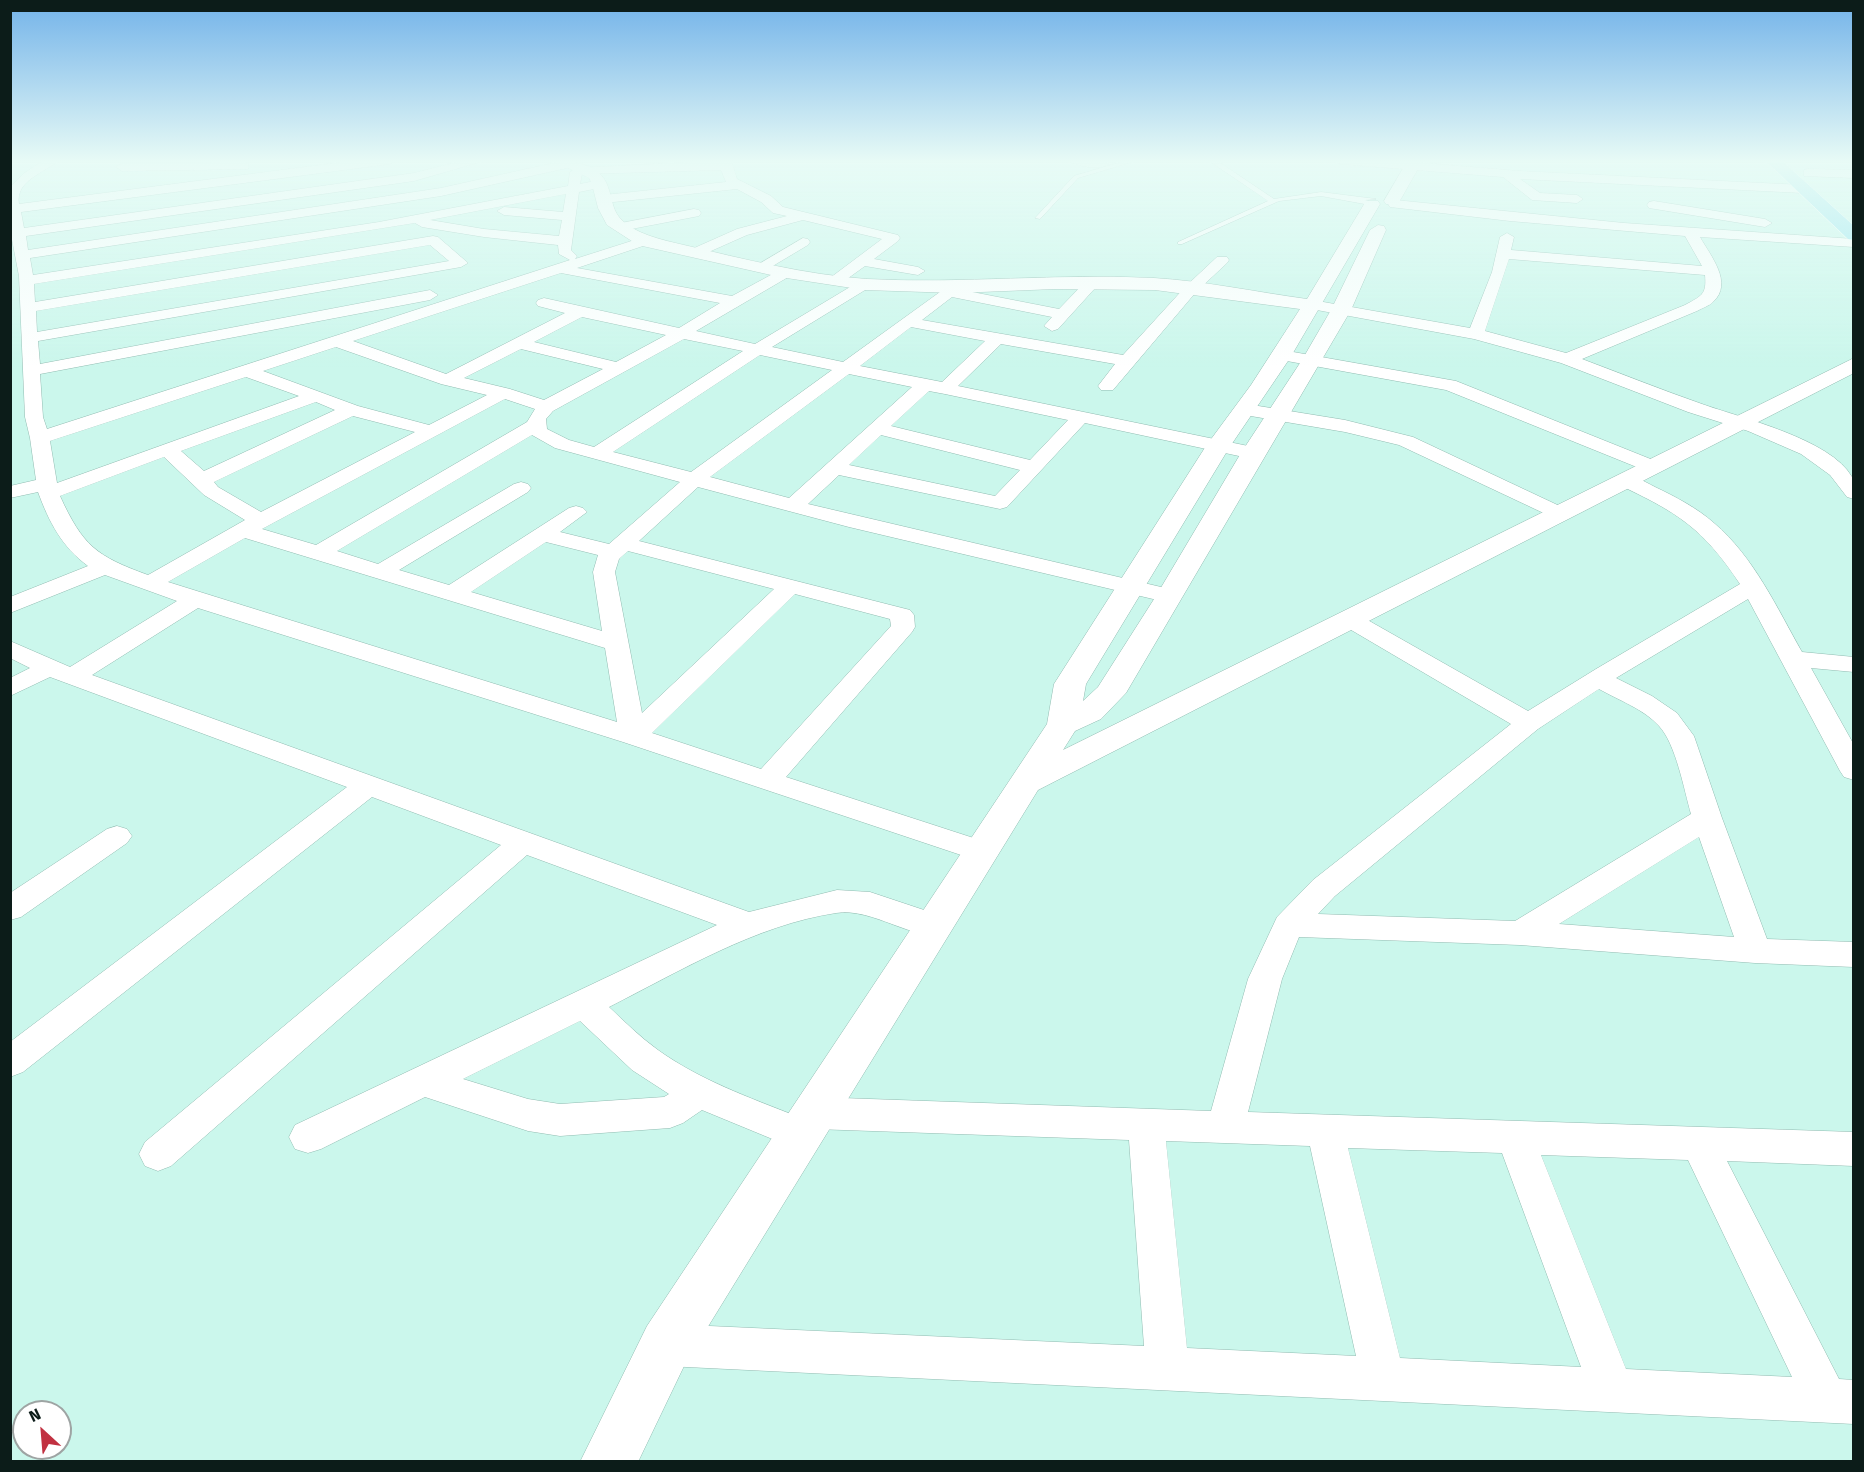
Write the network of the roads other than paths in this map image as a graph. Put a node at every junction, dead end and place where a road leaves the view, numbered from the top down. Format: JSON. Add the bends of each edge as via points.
{"nodes":[{"id":1,"x":16,"y":229,"type":"edge"},
{"id":2,"x":196,"y":229,"type":"edge"},
{"id":3,"x":357,"y":229,"type":"edge"},
{"id":4,"x":453,"y":229,"type":"edge"},
{"id":5,"x":567,"y":229,"type":"edge"},
{"id":6,"x":626,"y":229,"type":"edge"},
{"id":7,"x":754,"y":229,"type":"edge"},
{"id":8,"x":854,"y":229,"type":"edge"},
{"id":9,"x":1212,"y":229,"type":"edge"},
{"id":10,"x":1363,"y":229,"type":"edge"},
{"id":11,"x":1371,"y":229,"type":"edge"},
{"id":12,"x":1510,"y":229,"type":"edge"},
{"id":13,"x":1632,"y":229,"type":"edge"},
{"id":14,"x":1798,"y":229,"type":"edge"},
{"id":15,"x":473,"y":232,"type":"junction"},
{"id":16,"x":1691,"y":234,"type":"junction"},
{"id":17,"x":517,"y":236,"type":"junction"},
{"id":18,"x":1852,"y":237,"type":"edge"},
{"id":19,"x":434,"y":240,"type":"junction"},
{"id":20,"x":644,"y":241,"type":"junction"},
{"id":21,"x":803,"y":242,"type":"dead end"},
{"id":22,"x":1180,"y":243,"type":"dead end"},
{"id":23,"x":564,"y":246,"type":"junction"},
{"id":24,"x":378,"y":249,"type":"junction"},
{"id":25,"x":488,"y":249,"type":"dead end"},
{"id":26,"x":697,"y":252,"type":"junction"},
{"id":27,"x":1504,"y":254,"type":"junction"},
{"id":28,"x":21,"y":255,"type":"junction"},
{"id":29,"x":1222,"y":260,"type":"dead end"},
{"id":30,"x":579,"y":261,"type":"junction"},
{"id":31,"x":862,"y":261,"type":"junction"},
{"id":32,"x":761,"y":267,"type":"junction"},
{"id":33,"x":560,"y":268,"type":"junction"},
{"id":34,"x":918,"y":271,"type":"dead end"},
{"id":35,"x":1712,"y":271,"type":"junction"},
{"id":36,"x":401,"y":273,"type":"junction"},
{"id":37,"x":785,"y":273,"type":"junction"},
{"id":38,"x":27,"y":281,"type":"junction"},
{"id":39,"x":835,"y":281,"type":"junction"},
{"id":40,"x":1092,"y":283,"type":"junction"},
{"id":41,"x":865,"y":284,"type":"junction"},
{"id":42,"x":1191,"y":289,"type":"junction"},
{"id":43,"x":953,"y":290,"type":"junction"},
{"id":44,"x":430,"y":296,"type":"junction"},
{"id":45,"x":734,"y":301,"type":"junction"},
{"id":46,"x":544,"y":303,"type":"dead end"},
{"id":47,"x":1312,"y":305,"type":"junction"},
{"id":48,"x":28,"y":308,"type":"junction"},
{"id":49,"x":1341,"y":310,"type":"junction"},
{"id":50,"x":580,"y":312,"type":"junction"},
{"id":51,"x":1063,"y":314,"type":"junction"},
{"id":52,"x":908,"y":322,"type":"junction"},
{"id":53,"x":680,"y":334,"type":"junction"},
{"id":54,"x":1476,"y":334,"type":"junction"},
{"id":55,"x":29,"y":338,"type":"junction"},
{"id":56,"x":997,"y":338,"type":"junction"},
{"id":57,"x":335,"y":341,"type":"junction"},
{"id":58,"x":519,"y":343,"type":"junction"},
{"id":59,"x":1034,"y":345,"type":"junction"},
{"id":60,"x":756,"y":350,"type":"junction"},
{"id":61,"x":1282,"y":355,"type":"junction"},
{"id":62,"x":1567,"y":359,"type":"junction"},
{"id":63,"x":1312,"y":360,"type":"junction"},
{"id":64,"x":1127,"y":361,"type":"junction"},
{"id":65,"x":1854,"y":364,"type":"edge"},
{"id":66,"x":619,"y":368,"type":"junction"},
{"id":67,"x":24,"y":369,"type":"edge"},
{"id":68,"x":845,"y":369,"type":"junction"},
{"id":69,"x":248,"y":370,"type":"junction"},
{"id":70,"x":447,"y":380,"type":"junction"},
{"id":71,"x":925,"y":386,"type":"junction"},
{"id":72,"x":1107,"y":386,"type":"dead end"},
{"id":73,"x":945,"y":389,"type":"junction"},
{"id":74,"x":504,"y":393,"type":"junction"},
{"id":75,"x":316,"y":396,"type":"junction"},
{"id":76,"x":351,"y":410,"type":"junction"},
{"id":77,"x":1246,"y":410,"type":"junction"},
{"id":78,"x":1277,"y":415,"type":"junction"},
{"id":79,"x":541,"y":416,"type":"junction"},
{"id":80,"x":1080,"y":418,"type":"junction"},
{"id":81,"x":10,"y":422,"type":"edge"},
{"id":82,"x":1738,"y":422,"type":"junction"},
{"id":83,"x":37,"y":426,"type":"junction"},
{"id":84,"x":878,"y":429,"type":"junction"},
{"id":85,"x":432,"y":431,"type":"junction"},
{"id":86,"x":1218,"y":446,"type":"junction"},
{"id":87,"x":166,"y":449,"type":"junction"},
{"id":88,"x":597,"y":453,"type":"junction"},
{"id":89,"x":1253,"y":453,"type":"junction"},
{"id":90,"x":1034,"y":466,"type":"junction"},
{"id":91,"x":1651,"y":466,"type":"junction"},
{"id":92,"x":835,"y":468,"type":"junction"},
{"id":93,"x":695,"y":479,"type":"junction"},
{"id":94,"x":202,"y":480,"type":"junction"},
{"id":95,"x":1624,"y":480,"type":"junction"},
{"id":96,"x":47,"y":488,"type":"junction"},
{"id":97,"x":521,"y":488,"type":"dead end"},
{"id":98,"x":10,"y":492,"type":"edge"},
{"id":99,"x":1854,"y":493,"type":"edge"},
{"id":100,"x":1182,"y":504,"type":"junction"},
{"id":101,"x":793,"y":506,"type":"junction"},
{"id":102,"x":576,"y":512,"type":"dead end"},
{"id":103,"x":1219,"y":512,"type":"junction"},
{"id":104,"x":1559,"y":513,"type":"junction"},
{"id":105,"x":252,"y":526,"type":"junction"},
{"id":106,"x":542,"y":534,"type":"junction"},
{"id":107,"x":618,"y":548,"type":"junction"},
{"id":108,"x":318,"y":553,"type":"junction"},
{"id":109,"x":105,"y":567,"type":"junction"},
{"id":110,"x":380,"y":572,"type":"junction"},
{"id":111,"x":150,"y":583,"type":"junction"},
{"id":112,"x":1753,"y":586,"type":"junction"},
{"id":113,"x":789,"y":587,"type":"junction"},
{"id":114,"x":1130,"y":587,"type":"junction"},
{"id":115,"x":452,"y":594,"type":"junction"},
{"id":116,"x":1170,"y":596,"type":"junction"},
{"id":117,"x":195,"y":600,"type":"junction"},
{"id":118,"x":10,"y":606,"type":"edge"},
{"id":119,"x":1349,"y":619,"type":"junction"},
{"id":120,"x":618,"y":644,"type":"junction"},
{"id":121,"x":10,"y":648,"type":"edge"},
{"id":122,"x":1793,"y":659,"type":"junction"},
{"id":123,"x":1854,"y":665,"type":"edge"},
{"id":124,"x":61,"y":672,"type":"junction"},
{"id":125,"x":1598,"y":679,"type":"junction"},
{"id":126,"x":10,"y":688,"type":"edge"},
{"id":127,"x":1528,"y":723,"type":"junction"},
{"id":128,"x":1063,"y":724,"type":"junction"},
{"id":129,"x":633,"y":736,"type":"junction"},
{"id":130,"x":1854,"y":771,"type":"edge"},
{"id":131,"x":767,"y":780,"type":"junction"},
{"id":132,"x":1024,"y":783,"type":"junction"},
{"id":133,"x":369,"y":785,"type":"junction"},
{"id":134,"x":1707,"y":818,"type":"junction"},
{"id":135,"x":117,"y":836,"type":"dead end"},
{"id":136,"x":523,"y":842,"type":"junction"},
{"id":137,"x":981,"y":851,"type":"junction"},
{"id":138,"x":10,"y":909,"type":"edge"},
{"id":139,"x":748,"y":924,"type":"junction"},
{"id":140,"x":934,"y":925,"type":"junction"},
{"id":141,"x":1287,"y":925,"type":"junction"},
{"id":142,"x":1520,"y":933,"type":"junction"},
{"id":143,"x":1755,"y":951,"type":"junction"},
{"id":144,"x":1854,"y":955,"type":"edge"},
{"id":145,"x":583,"y":1004,"type":"junction"},
{"id":146,"x":10,"y":1062,"type":"edge"},
{"id":147,"x":422,"y":1081,"type":"junction"},
{"id":148,"x":697,"y":1090,"type":"junction"},
{"id":149,"x":806,"y":1124,"type":"junction"},
{"id":150,"x":1146,"y":1125,"type":"junction"},
{"id":151,"x":1225,"y":1127,"type":"junction"},
{"id":152,"x":1325,"y":1131,"type":"junction"},
{"id":153,"x":308,"y":1137,"type":"dead end"},
{"id":154,"x":1515,"y":1137,"type":"junction"},
{"id":155,"x":1699,"y":1144,"type":"junction"},
{"id":156,"x":1854,"y":1149,"type":"edge"},
{"id":157,"x":158,"y":1155,"type":"dead end"},
{"id":158,"x":666,"y":1345,"type":"junction"},
{"id":159,"x":1167,"y":1369,"type":"junction"},
{"id":160,"x":1383,"y":1380,"type":"junction"},
{"id":161,"x":1612,"y":1390,"type":"junction"},
{"id":162,"x":1840,"y":1401,"type":"edge"},
{"id":163,"x":608,"y":1461,"type":"edge"}],
"edges":[{"from":1,"to":28,"type":"street"},
{"from":2,"to":28,"type":"street"},
{"from":3,"to":38,"type":"street"},
{"from":4,"to":15,"type":"street"},
{"from":5,"to":23,"type":"street"},
{"from":6,"to":20,"type":"street"},
{"from":7,"to":26,"type":"street"},
{"from":8,"to":31,"type":"street","via":[[893,238]]},
{"from":9,"to":22,"type":"lane"},
{"from":10,"to":47,"type":"street"},
{"from":11,"to":49,"type":"street"},
{"from":12,"to":27,"type":"street"},
{"from":13,"to":16,"type":"street"},
{"from":14,"to":18,"type":"street"},
{"from":15,"to":17,"type":"street"},
{"from":15,"to":19,"type":"street"},
{"from":16,"to":18,"type":"street"},
{"from":16,"to":35,"type":"street"},
{"from":17,"to":23,"type":"street"},
{"from":17,"to":25,"type":"street"},
{"from":19,"to":24,"type":"street"},
{"from":19,"to":36,"type":"street","via":[[465,263]]},
{"from":20,"to":26,"type":"street"},
{"from":20,"to":30,"type":"street"},
{"from":21,"to":32,"type":"street"},
{"from":23,"to":30,"type":"street"},
{"from":23,"to":44,"type":"street"},
{"from":24,"to":36,"type":"street"},
{"from":24,"to":48,"type":"street"},
{"from":26,"to":32,"type":"street"},
{"from":27,"to":35,"type":"street"},
{"from":27,"to":54,"type":"street"},
{"from":28,"to":38,"type":"street"},
{"from":29,"to":42,"type":"street"},
{"from":30,"to":33,"type":"street"},
{"from":31,"to":34,"type":"street"},
{"from":31,"to":39,"type":"street"},
{"from":32,"to":37,"type":"street"},
{"from":33,"to":45,"type":"street"},
{"from":33,"to":57,"type":"street"},
{"from":35,"to":62,"type":"street","via":[[1714,287],[1708,297],[1691,308]]},
{"from":36,"to":55,"type":"street"},
{"from":37,"to":39,"type":"street"},
{"from":37,"to":45,"type":"street"},
{"from":38,"to":48,"type":"street"},
{"from":39,"to":41,"type":"street"},
{"from":40,"to":42,"type":"street"},
{"from":40,"to":43,"type":"street"},
{"from":40,"to":51,"type":"street"},
{"from":41,"to":43,"type":"street"},
{"from":41,"to":60,"type":"street"},
{"from":42,"to":47,"type":"street"},
{"from":42,"to":64,"type":"street"},
{"from":43,"to":51,"type":"street"},
{"from":43,"to":52,"type":"street"},
{"from":44,"to":67,"type":"street"},
{"from":44,"to":83,"type":"street"},
{"from":45,"to":53,"type":"street"},
{"from":46,"to":50,"type":"street"},
{"from":47,"to":49,"type":"street"},
{"from":47,"to":61,"type":"street"},
{"from":48,"to":55,"type":"street"},
{"from":49,"to":54,"type":"street"},
{"from":49,"to":63,"type":"street"},
{"from":50,"to":53,"type":"street"},
{"from":50,"to":58,"type":"street"},
{"from":51,"to":59,"type":"street"},
{"from":52,"to":56,"type":"street"},
{"from":52,"to":68,"type":"street"},
{"from":53,"to":60,"type":"street"},
{"from":53,"to":66,"type":"street"},
{"from":54,"to":62,"type":"street"},
{"from":55,"to":67,"type":"street"},
{"from":56,"to":59,"type":"street"},
{"from":56,"to":73,"type":"street"},
{"from":57,"to":69,"type":"street"},
{"from":57,"to":70,"type":"street"},
{"from":58,"to":66,"type":"street"},
{"from":58,"to":70,"type":"street"},
{"from":59,"to":64,"type":"street"},
{"from":60,"to":68,"type":"street"},
{"from":60,"to":88,"type":"street"},
{"from":61,"to":63,"type":"street"},
{"from":61,"to":77,"type":"street"},
{"from":62,"to":82,"type":"street"},
{"from":63,"to":78,"type":"street"},
{"from":63,"to":91,"type":"street","via":[[1450,385]]},
{"from":64,"to":72,"type":"street"},
{"from":65,"to":82,"type":"street"},
{"from":66,"to":79,"type":"street"},
{"from":67,"to":83,"type":"street"},
{"from":68,"to":71,"type":"street"},
{"from":68,"to":93,"type":"street"},
{"from":69,"to":75,"type":"street"},
{"from":69,"to":83,"type":"street"},
{"from":70,"to":74,"type":"street"},
{"from":71,"to":73,"type":"street"},
{"from":71,"to":84,"type":"street"},
{"from":73,"to":80,"type":"street"},
{"from":74,"to":79,"type":"street"},
{"from":74,"to":85,"type":"street"},
{"from":75,"to":76,"type":"street"},
{"from":75,"to":87,"type":"street"},
{"from":76,"to":85,"type":"street"},
{"from":76,"to":94,"type":"street"},
{"from":77,"to":78,"type":"street"},
{"from":77,"to":86,"type":"street"},
{"from":78,"to":89,"type":"street"},
{"from":78,"to":104,"type":"street","via":[[1406,441]]},
{"from":79,"to":88,"type":"street","via":[[542,435]]},
{"from":79,"to":108,"type":"street"},
{"from":80,"to":86,"type":"street"},
{"from":80,"to":90,"type":"street"},
{"from":81,"to":83,"type":"street"},
{"from":82,"to":91,"type":"street"},
{"from":82,"to":99,"type":"street","via":[[1808,450],[1837,471]]},
{"from":83,"to":96,"type":"street"},
{"from":84,"to":90,"type":"street"},
{"from":84,"to":92,"type":"street"},
{"from":85,"to":105,"type":"street"},
{"from":86,"to":89,"type":"street"},
{"from":86,"to":100,"type":"street"},
{"from":87,"to":94,"type":"street"},
{"from":87,"to":96,"type":"street"},
{"from":88,"to":93,"type":"street"},
{"from":89,"to":103,"type":"street"},
{"from":90,"to":92,"type":"street","via":[[1000,503]]},
{"from":91,"to":95,"type":"street"},
{"from":92,"to":101,"type":"street"},
{"from":93,"to":101,"type":"street"},
{"from":93,"to":107,"type":"street"},
{"from":94,"to":105,"type":"street"},
{"from":95,"to":104,"type":"street"},
{"from":95,"to":112,"type":"street","via":[[1701,522]]},
{"from":96,"to":98,"type":"street"},
{"from":96,"to":109,"type":"street","via":[[65,530],[81,550]]},
{"from":97,"to":110,"type":"street"},
{"from":100,"to":103,"type":"street"},
{"from":100,"to":114,"type":"street"},
{"from":101,"to":114,"type":"street"},
{"from":102,"to":106,"type":"street"},
{"from":103,"to":116,"type":"street"},
{"from":104,"to":119,"type":"street"},
{"from":105,"to":108,"type":"street"},
{"from":105,"to":111,"type":"street"},
{"from":106,"to":107,"type":"street"},
{"from":106,"to":115,"type":"street"},
{"from":107,"to":113,"type":"street"},
{"from":107,"to":120,"type":"street","via":[[608,557],[604,572]]},
{"from":108,"to":110,"type":"street"},
{"from":109,"to":111,"type":"street"},
{"from":109,"to":118,"type":"street"},
{"from":110,"to":115,"type":"street"},
{"from":111,"to":117,"type":"street"},
{"from":112,"to":122,"type":"street"},
{"from":112,"to":125,"type":"street"},
{"from":113,"to":129,"type":"street"},
{"from":113,"to":131,"type":"street","via":[[894,612],[902,615],[903,627]]},
{"from":114,"to":116,"type":"street"},
{"from":114,"to":128,"type":"street","via":[[1070,684]]},
{"from":115,"to":120,"type":"street"},
{"from":116,"to":128,"type":"street","via":[[1103,702]]},
{"from":117,"to":124,"type":"street"},
{"from":117,"to":129,"type":"street"},
{"from":119,"to":127,"type":"street"},
{"from":119,"to":132,"type":"street"},
{"from":120,"to":129,"type":"street"},
{"from":121,"to":124,"type":"street"},
{"from":122,"to":123,"type":"street"},
{"from":122,"to":130,"type":"street"},
{"from":124,"to":126,"type":"street"},
{"from":124,"to":133,"type":"street"},
{"from":125,"to":127,"type":"street"},
{"from":125,"to":134,"type":"street","via":[[1668,719],[1681,736]]},
{"from":127,"to":141,"type":"street","via":[[1324,888]]},
{"from":128,"to":132,"type":"street"},
{"from":129,"to":131,"type":"street"},
{"from":131,"to":137,"type":"street"},
{"from":132,"to":137,"type":"street"},
{"from":133,"to":136,"type":"street"},
{"from":133,"to":146,"type":"street"},
{"from":134,"to":142,"type":"street"},
{"from":134,"to":143,"type":"street"},
{"from":135,"to":138,"type":"street"},
{"from":136,"to":139,"type":"street"},
{"from":136,"to":157,"type":"street"},
{"from":137,"to":140,"type":"street"},
{"from":139,"to":140,"type":"street","via":[[837,901],[870,903]]},
{"from":139,"to":145,"type":"street"},
{"from":140,"to":149,"type":"street"},
{"from":141,"to":142,"type":"street"},
{"from":141,"to":151,"type":"street","via":[[1265,979]]},
{"from":142,"to":143,"type":"street"},
{"from":143,"to":144,"type":"street"},
{"from":145,"to":147,"type":"street"},
{"from":145,"to":148,"type":"street","via":[[644,1059]]},
{"from":147,"to":148,"type":"street","via":[[528,1115],[560,1120],[670,1112]]},
{"from":147,"to":153,"type":"street"},
{"from":148,"to":149,"type":"street"},
{"from":149,"to":150,"type":"street"},
{"from":149,"to":158,"type":"street"},
{"from":150,"to":151,"type":"street"},
{"from":150,"to":159,"type":"street"},
{"from":151,"to":152,"type":"street"},
{"from":152,"to":154,"type":"street"},
{"from":152,"to":160,"type":"street"},
{"from":154,"to":155,"type":"street"},
{"from":154,"to":161,"type":"street"},
{"from":155,"to":156,"type":"street"},
{"from":155,"to":162,"type":"street"},
{"from":158,"to":159,"type":"street"},
{"from":158,"to":163,"type":"street"},
{"from":159,"to":160,"type":"street"},
{"from":160,"to":161,"type":"street"},
{"from":161,"to":162,"type":"street"}]}
